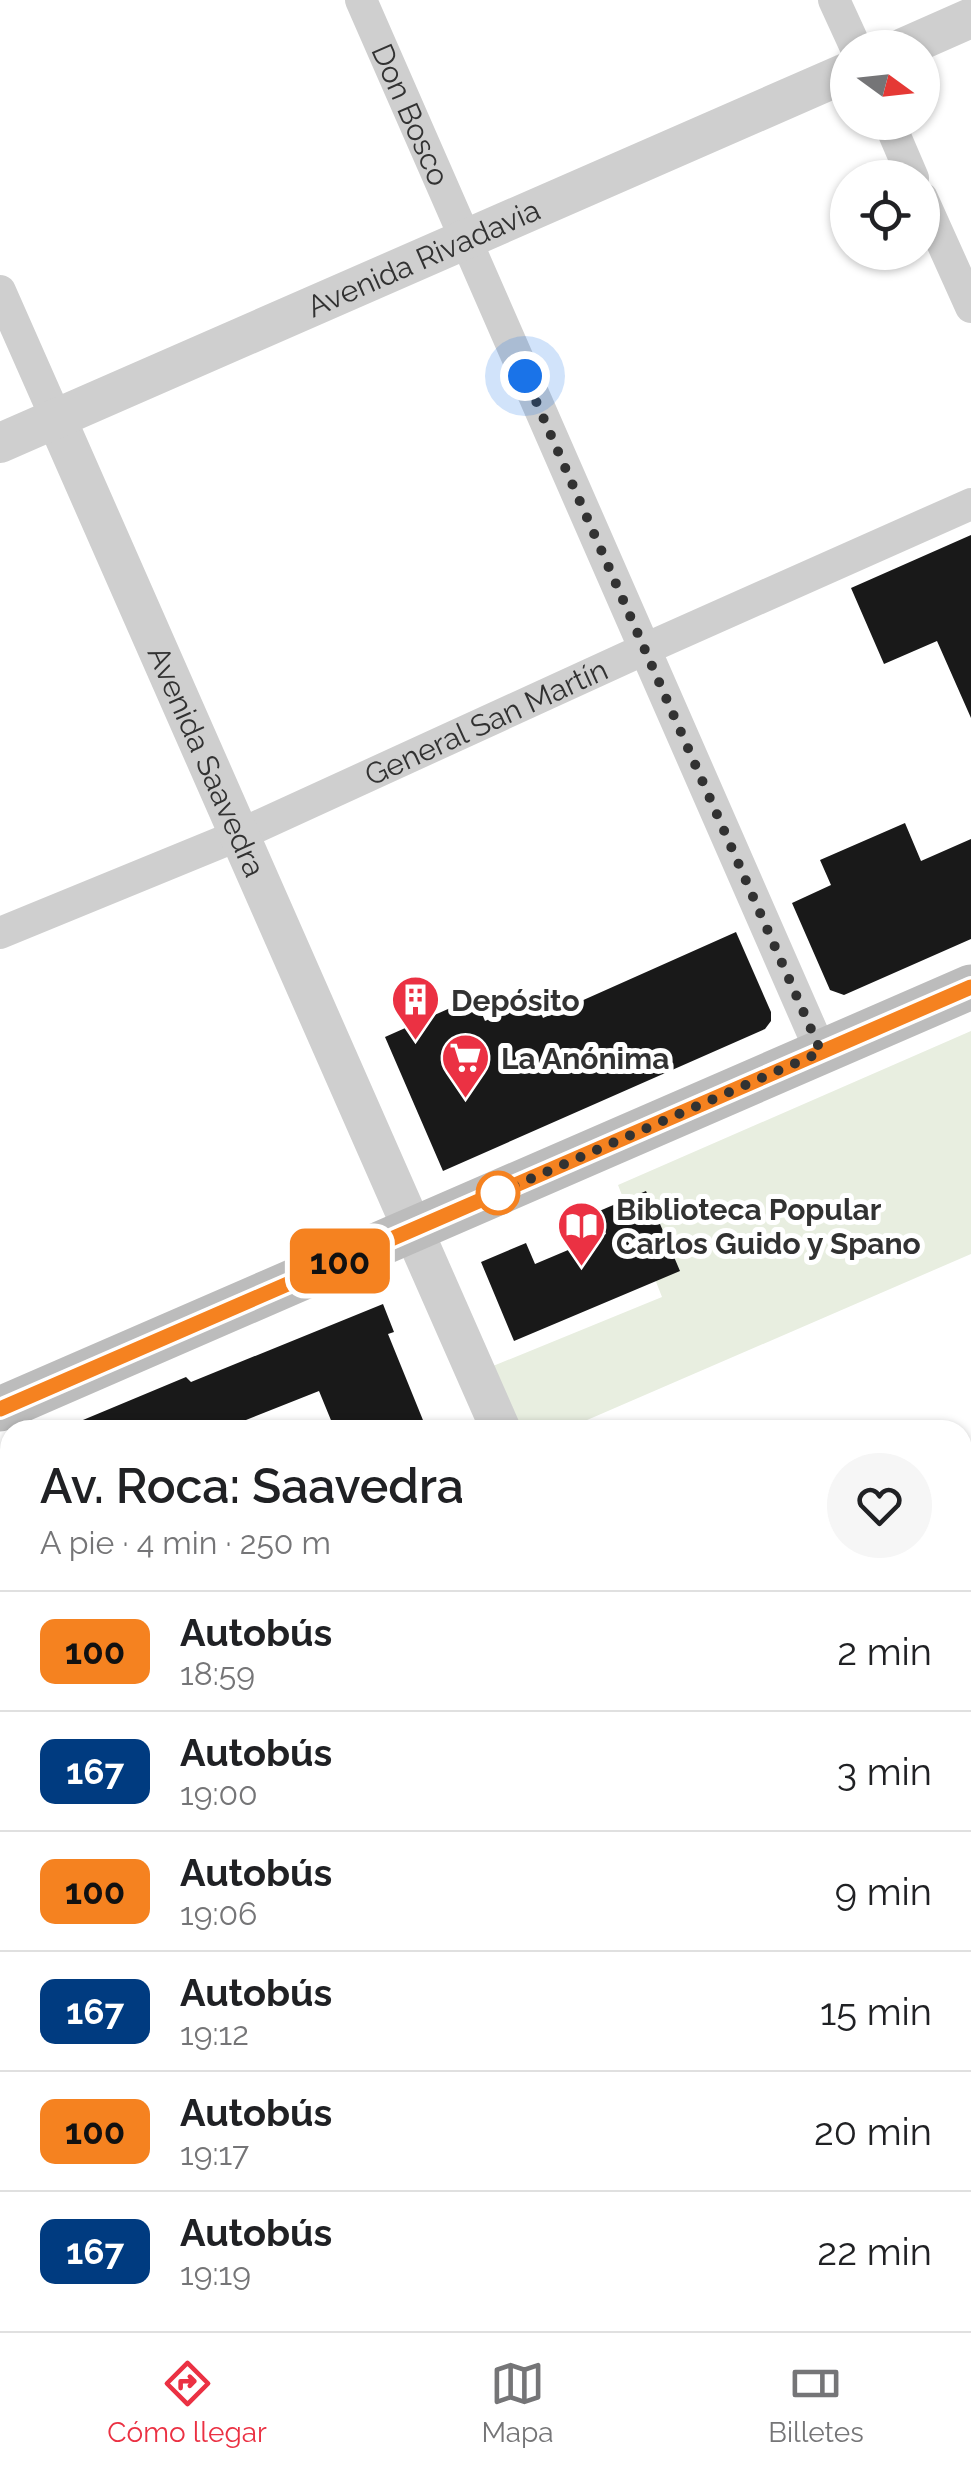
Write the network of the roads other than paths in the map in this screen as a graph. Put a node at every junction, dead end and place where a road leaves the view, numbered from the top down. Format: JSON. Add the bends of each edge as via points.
{"nodes":[{"id":1,"x":361,"y":0,"type":"edge"},
{"id":2,"x":834,"y":0,"type":"edge"},
{"id":3,"x":971,"y":18,"type":"edge"},
{"id":4,"x":848,"y":30,"type":"edge"},
{"id":5,"x":940,"y":31,"type":"edge"},
{"id":6,"x":830,"y":80,"type":"edge"},
{"id":7,"x":940,"y":238,"type":"edge"},
{"id":8,"x":466,"y":239,"type":"junction"},
{"id":9,"x":0,"y":291,"type":"edge"},
{"id":10,"x":971,"y":307,"type":"edge"},
{"id":11,"x":56,"y":418,"type":"junction"},
{"id":12,"x":0,"y":443,"type":"edge"},
{"id":13,"x":971,"y":504,"type":"edge"},
{"id":14,"x":644,"y":648,"type":"junction"},
{"id":15,"x":239,"y":835,"type":"junction"},
{"id":16,"x":0,"y":933,"type":"edge"},
{"id":17,"x":971,"y":987,"type":"edge"},
{"id":18,"x":821,"y":1052,"type":"junction"},
{"id":19,"x":412,"y":1230,"type":"junction"},
{"id":20,"x":3,"y":1399,"type":"edge"},
{"id":21,"x":497,"y":1420,"type":"edge"}],
"edges":[{"from":1,"to":8,"type":"street","name":"Don Bosco"},
{"from":2,"to":4,"type":"street"},
{"from":3,"to":5,"type":"street"},
{"from":6,"to":8,"type":"street","name":"Avenida Rivadavia"},
{"from":7,"to":10,"type":"street"},
{"from":8,"to":11,"type":"street","name":"Avenida Rivadavia"},
{"from":8,"to":14,"type":"street","name":"Don Bosco"},
{"from":9,"to":11,"type":"street","name":"Avenida Saavedra"},
{"from":11,"to":12,"type":"street","name":"Avenida Rivadavia"},
{"from":11,"to":15,"type":"street","name":"Avenida Saavedra"},
{"from":13,"to":14,"type":"street","name":"General San Martín"},
{"from":14,"to":15,"type":"street","name":"General San Martín"},
{"from":14,"to":18,"type":"street","name":"Don Bosco"},
{"from":15,"to":16,"type":"street","name":"General San Martín"},
{"from":15,"to":19,"type":"street","name":"Avenida Saavedra"},
{"from":17,"to":18,"type":"main road"},
{"from":18,"to":19,"type":"main road"},
{"from":19,"to":20,"type":"main road"},
{"from":19,"to":21,"type":"street","name":"Avenida Saavedra"}]}
